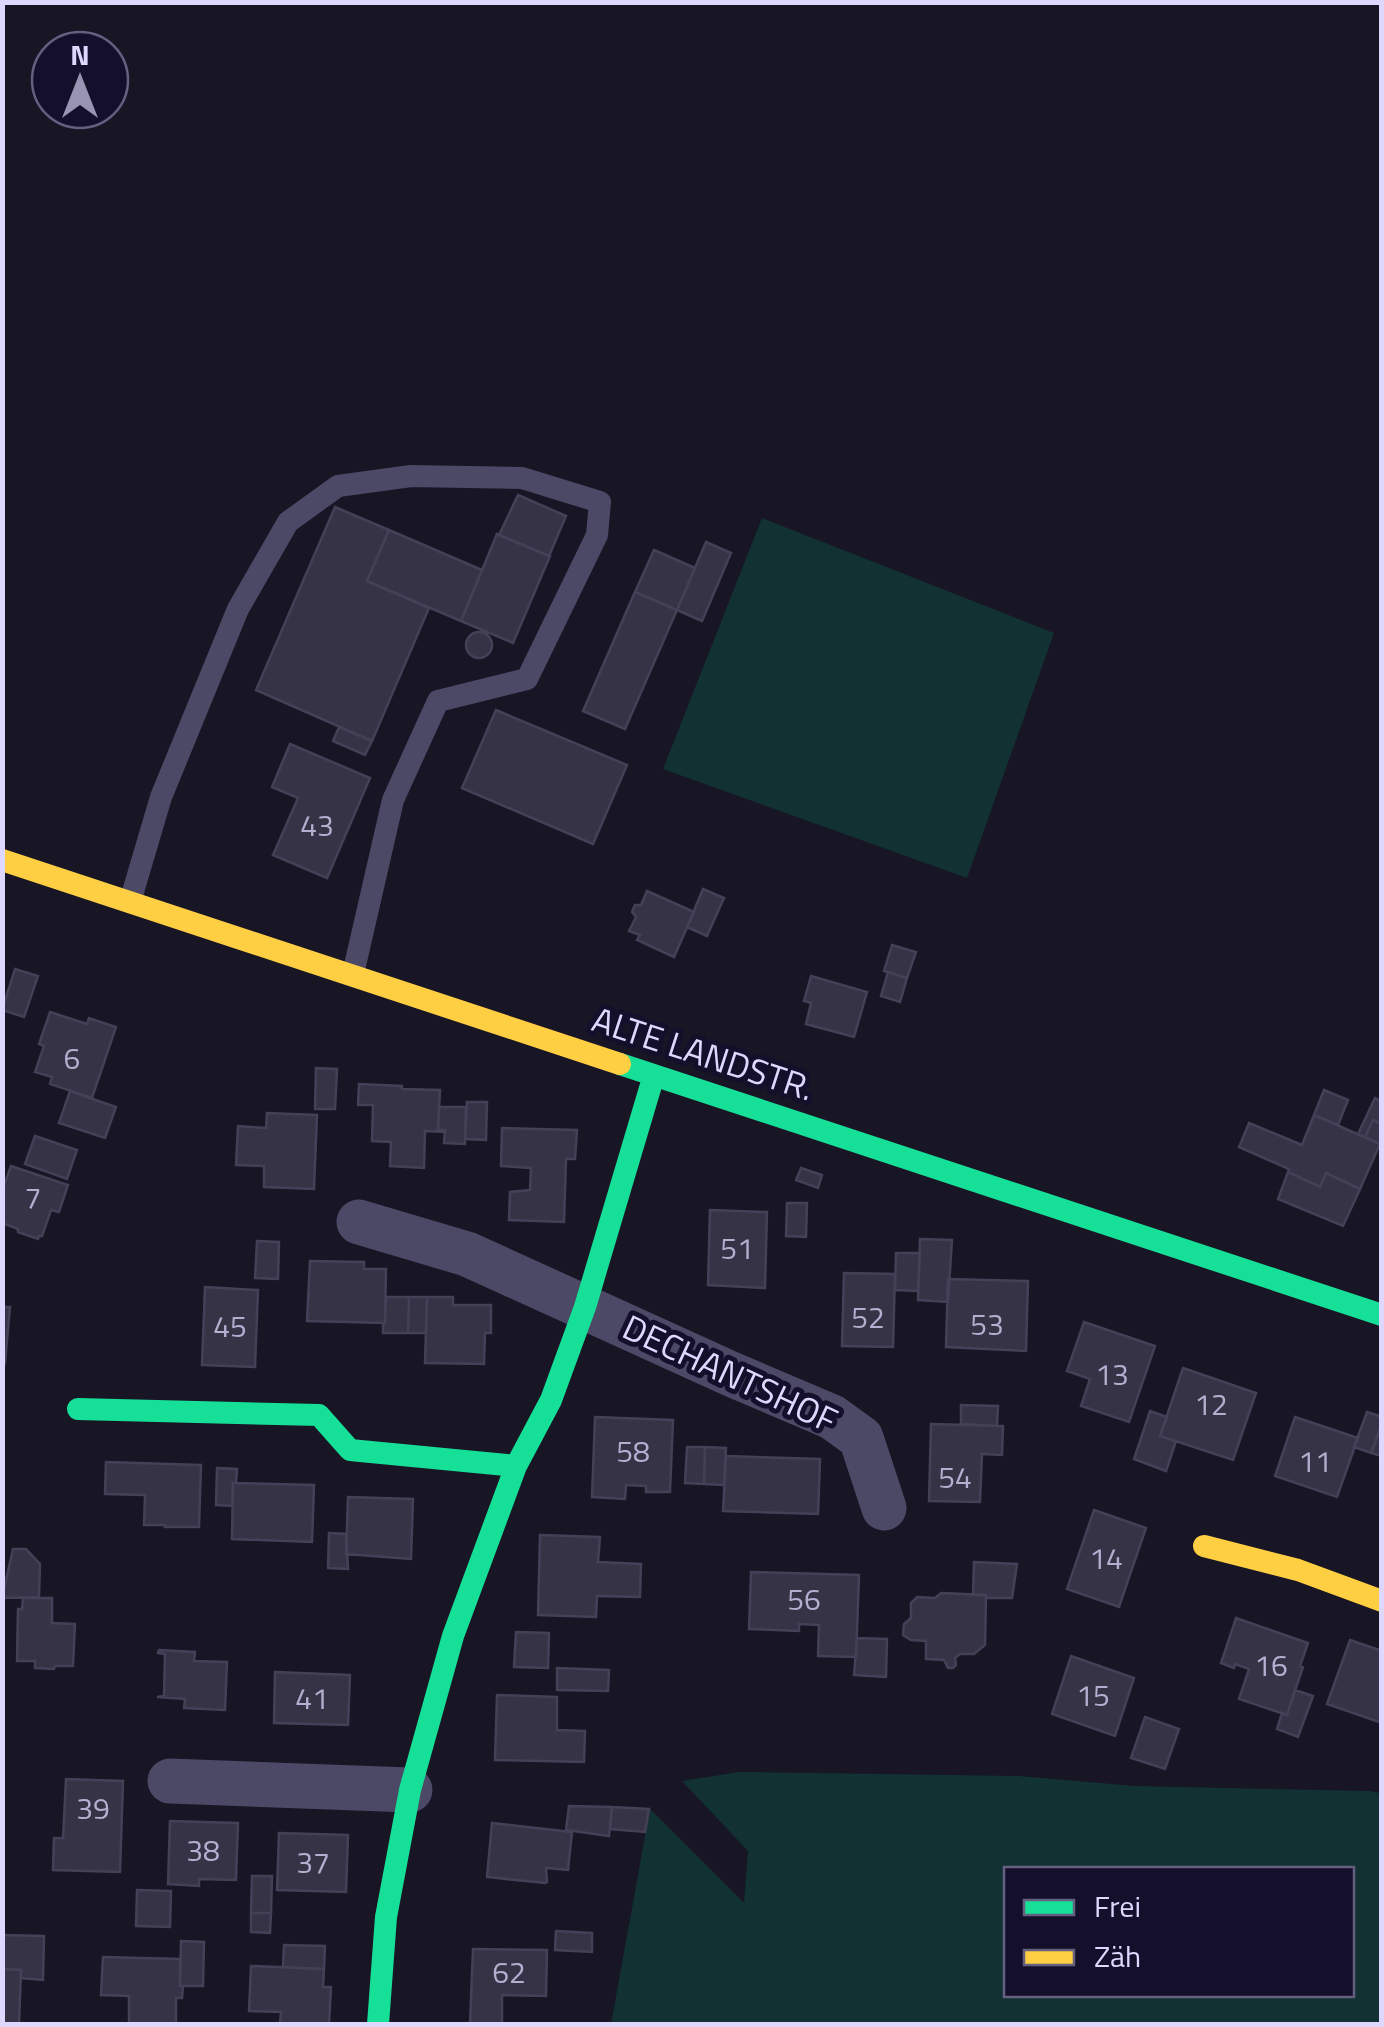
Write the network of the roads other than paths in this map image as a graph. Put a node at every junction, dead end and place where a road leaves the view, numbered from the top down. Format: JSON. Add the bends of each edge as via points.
{"nodes":[{"id":1,"x":2,"y":860,"type":"edge"},
{"id":2,"x":130,"y":902,"type":"junction"},
{"id":3,"x":353,"y":974,"type":"junction"},
{"id":4,"x":654,"y":1076,"type":"junction"},
{"id":5,"x":360,"y":1222,"type":"dead end"},
{"id":6,"x":585,"y":1308,"type":"junction"},
{"id":7,"x":1382,"y":1315,"type":"edge"},
{"id":8,"x":78,"y":1409,"type":"dead end"},
{"id":9,"x":516,"y":1466,"type":"junction"},
{"id":10,"x":884,"y":1508,"type":"dead end"},
{"id":11,"x":1204,"y":1546,"type":"dead end"},
{"id":12,"x":1382,"y":1601,"type":"edge"},
{"id":13,"x":170,"y":1781,"type":"dead end"},
{"id":14,"x":410,"y":1790,"type":"junction"},
{"id":15,"x":378,"y":2024,"type":"edge"}],
"edges":[{"from":1,"to":2,"type":"street","name":"ALTE LANDSTR."},
{"from":2,"to":3,"type":"street","name":"ALTE LANDSTR."},
{"from":2,"to":3,"type":"lane","via":[[161,797],[238,609],[288,522],[338,486],[411,476],[522,478],[600,502],[597,536],[527,679],[438,701],[392,800]]},
{"from":3,"to":4,"type":"street","name":"ALTE LANDSTR."},
{"from":4,"to":6,"type":"street","name":"DECHANTSHOF"},
{"from":4,"to":7,"type":"street","name":"ALTE LANDSTR."},
{"from":5,"to":6,"type":"street","name":"DECHANTSHOF","via":[[467,1254]]},
{"from":6,"to":9,"type":"street","name":"DECHANTSHOF","via":[[552,1400]]},
{"from":6,"to":10,"type":"street","name":"DECHANTSHOF","via":[[832,1417],[861,1438]]},
{"from":8,"to":9,"type":"street","via":[[319,1415],[350,1450]]},
{"from":9,"to":14,"type":"street","name":"DECHANTSHOF","via":[[453,1636]]},
{"from":11,"to":12,"type":"street"},
{"from":13,"to":14,"type":"street"},
{"from":14,"to":15,"type":"street","name":"DECHANTSHOF","via":[[386,1917]]}]}
